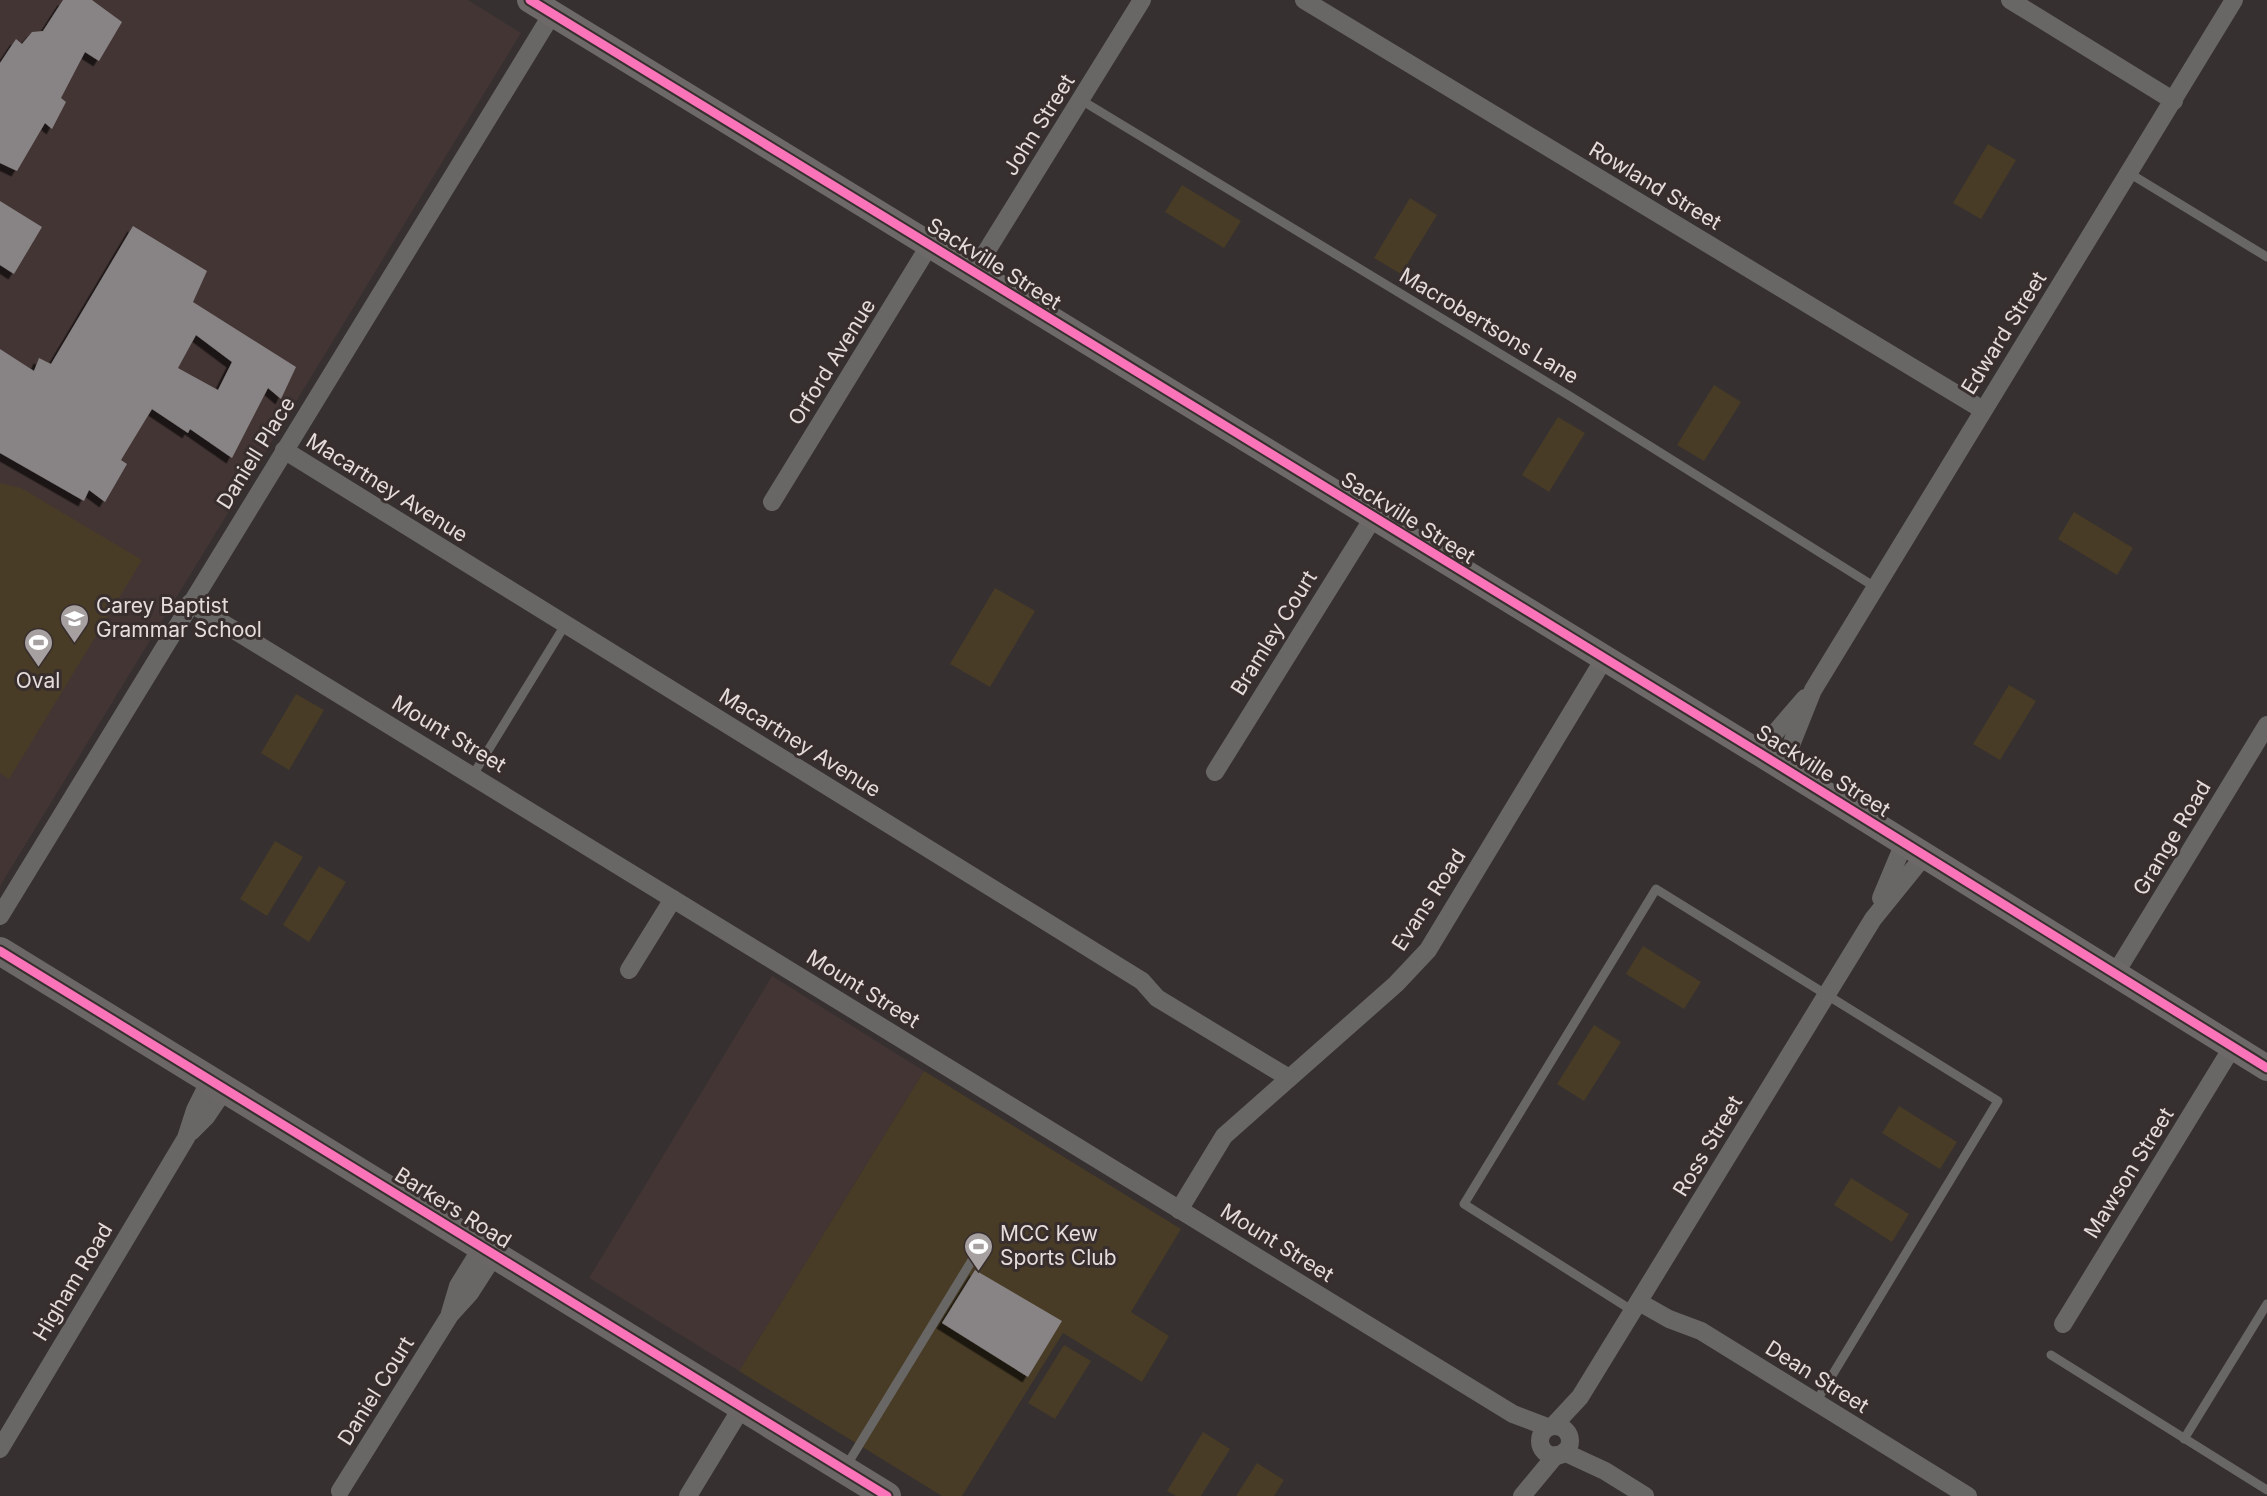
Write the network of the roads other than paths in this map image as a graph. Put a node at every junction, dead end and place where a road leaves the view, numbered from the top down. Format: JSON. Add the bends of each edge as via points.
{"nodes":[{"id":1,"x":530,"y":0,"type":"edge"},
{"id":2,"x":1142,"y":0,"type":"edge"},
{"id":3,"x":1304,"y":0,"type":"edge"},
{"id":4,"x":2010,"y":0,"type":"edge"},
{"id":5,"x":2234,"y":0,"type":"edge"},
{"id":6,"x":552,"y":14,"type":"junction"},
{"id":7,"x":1081,"y":100,"type":"junction"},
{"id":8,"x":2174,"y":101,"type":"junction"},
{"id":9,"x":2129,"y":173,"type":"junction"},
{"id":10,"x":929,"y":246,"type":"junction"},
{"id":11,"x":2267,"y":257,"type":"edge"},
{"id":12,"x":973,"y":273,"type":"junction"},
{"id":13,"x":1983,"y":410,"type":"junction"},
{"id":14,"x":284,"y":450,"type":"junction"},
{"id":15,"x":772,"y":502,"type":"dead end"},
{"id":16,"x":1373,"y":518,"type":"junction"},
{"id":17,"x":1875,"y":587,"type":"junction"},
{"id":18,"x":190,"y":603,"type":"junction"},
{"id":19,"x":565,"y":625,"type":"junction"},
{"id":20,"x":1604,"y":659,"type":"junction"},
{"id":21,"x":2267,"y":725,"type":"edge"},
{"id":22,"x":1770,"y":759,"type":"junction"},
{"id":23,"x":1215,"y":772,"type":"dead end"},
{"id":24,"x":473,"y":775,"type":"junction"},
{"id":25,"x":1914,"y":849,"type":"junction"},
{"id":26,"x":673,"y":899,"type":"junction"},
{"id":27,"x":0,"y":916,"type":"edge"},
{"id":28,"x":0,"y":951,"type":"edge"},
{"id":29,"x":629,"y":970,"type":"dead end"},
{"id":30,"x":2115,"y":974,"type":"junction"},
{"id":31,"x":1827,"y":994,"type":"junction"},
{"id":32,"x":2233,"y":1046,"type":"junction"},
{"id":33,"x":2267,"y":1068,"type":"edge"},
{"id":34,"x":1289,"y":1078,"type":"junction"},
{"id":35,"x":218,"y":1084,"type":"junction"},
{"id":36,"x":1179,"y":1210,"type":"junction"},
{"id":37,"x":488,"y":1251,"type":"junction"},
{"id":38,"x":985,"y":1252,"type":"dead end"},
{"id":39,"x":2267,"y":1304,"type":"edge"},
{"id":40,"x":1636,"y":1306,"type":"junction"},
{"id":41,"x":2063,"y":1324,"type":"dead end"},
{"id":42,"x":2051,"y":1355,"type":"dead end"},
{"id":43,"x":1816,"y":1402,"type":"junction"},
{"id":44,"x":742,"y":1407,"type":"junction"},
{"id":45,"x":2184,"y":1439,"type":"junction"},
{"id":46,"x":1555,"y":1440,"type":"junction"},
{"id":47,"x":0,"y":1449,"type":"edge"},
{"id":48,"x":843,"y":1470,"type":"junction"},
{"id":49,"x":2267,"y":1490,"type":"edge"},
{"id":50,"x":340,"y":1491,"type":"dead end"},
{"id":51,"x":1524,"y":1492,"type":"edge"},
{"id":52,"x":688,"y":1496,"type":"edge"},
{"id":53,"x":887,"y":1496,"type":"edge"},
{"id":54,"x":1645,"y":1496,"type":"edge"},
{"id":55,"x":1968,"y":1496,"type":"edge"}],
"edges":[{"from":1,"to":6,"type":"street","name":"Sackville Street"},
{"from":2,"to":7,"type":"street","name":"John Street"},
{"from":3,"to":13,"type":"street","name":"Rowland Street"},
{"from":4,"to":8,"type":"street"},
{"from":5,"to":8,"type":"street","name":"Edward Street"},
{"from":6,"to":10,"type":"street","name":"Sackville Street"},
{"from":6,"to":14,"type":"street","name":"Daniell Place"},
{"from":7,"to":12,"type":"street","name":"John Street"},
{"from":7,"to":17,"type":"lane","name":"Macrobertsons Lane","via":[[1573,398]]},
{"from":8,"to":9,"type":"street","name":"Edward Street"},
{"from":9,"to":11,"type":"lane"},
{"from":9,"to":13,"type":"street","name":"Edward Street"},
{"from":10,"to":12,"type":"street","name":"Sackville Street"},
{"from":10,"to":15,"type":"street","name":"Orford Avenue"},
{"from":12,"to":16,"type":"street","name":"Sackville Street"},
{"from":13,"to":17,"type":"street","name":"Edward Street"},
{"from":14,"to":18,"type":"street","name":"Daniell Place"},
{"from":14,"to":19,"type":"street","name":"Macartney Avenue"},
{"from":16,"to":20,"type":"street","name":"Sackville Street"},
{"from":16,"to":23,"type":"street","name":"Bramley Court"},
{"from":17,"to":22,"type":"street","name":"Edward Street","via":[[1813,690],[1774,734]]},
{"from":18,"to":24,"type":"street","name":"Mount Street"},
{"from":18,"to":27,"type":"street","name":"Daniell Place"},
{"from":19,"to":24,"type":"lane"},
{"from":19,"to":34,"type":"street","name":"Macartney Avenue","via":[[1122,968],[1142,981],[1157,998]]},
{"from":20,"to":22,"type":"street","name":"Sackville Street"},
{"from":20,"to":34,"type":"street","name":"Evans Road","via":[[1428,950],[1396,984]]},
{"from":21,"to":30,"type":"street","name":"Grange Road"},
{"from":22,"to":25,"type":"street","name":"Sackville Street"},
{"from":24,"to":26,"type":"street","name":"Mount Street"},
{"from":25,"to":30,"type":"street","name":"Sackville Street"},
{"from":25,"to":31,"type":"street","name":"Ross Street"},
{"from":26,"to":29,"type":"street"},
{"from":26,"to":36,"type":"street","name":"Mount Street"},
{"from":28,"to":35,"type":"main road","name":"Barkers Road"},
{"from":30,"to":32,"type":"street","name":"Sackville Street"},
{"from":31,"to":40,"type":"street","name":"Ross Street"},
{"from":31,"to":40,"type":"lane","via":[[1656,889],[1464,1204]]},
{"from":31,"to":43,"type":"lane","via":[[1998,1101]]},
{"from":32,"to":33,"type":"street","name":"Sackville Street"},
{"from":32,"to":41,"type":"street","name":"Mawson Street"},
{"from":34,"to":36,"type":"street","name":"Evans Road","via":[[1221,1139]]},
{"from":35,"to":37,"type":"main road","name":"Barkers Road"},
{"from":35,"to":47,"type":"street","name":"Higham Road"},
{"from":36,"to":46,"type":"street","name":"Mount Street"},
{"from":37,"to":44,"type":"main road","name":"Barkers Road"},
{"from":37,"to":50,"type":"street","name":"Daniel Court","via":[[459,1286],[450,1315]]},
{"from":38,"to":48,"type":"lane","via":[[977,1252]]},
{"from":39,"to":45,"type":"lane"},
{"from":40,"to":43,"type":"street","name":"Dean Street","via":[[1701,1331]]},
{"from":40,"to":46,"type":"street","name":"Ross Street"},
{"from":42,"to":45,"type":"lane"},
{"from":43,"to":55,"type":"street","name":"Dean Street"},
{"from":44,"to":48,"type":"main road","name":"Barkers Road"},
{"from":44,"to":52,"type":"street"},
{"from":45,"to":49,"type":"lane"},
{"from":46,"to":51,"type":"street","name":"Ross Street"},
{"from":46,"to":54,"type":"street","name":"Mount Street"},
{"from":48,"to":53,"type":"main road","name":"Barkers Road"}]}
